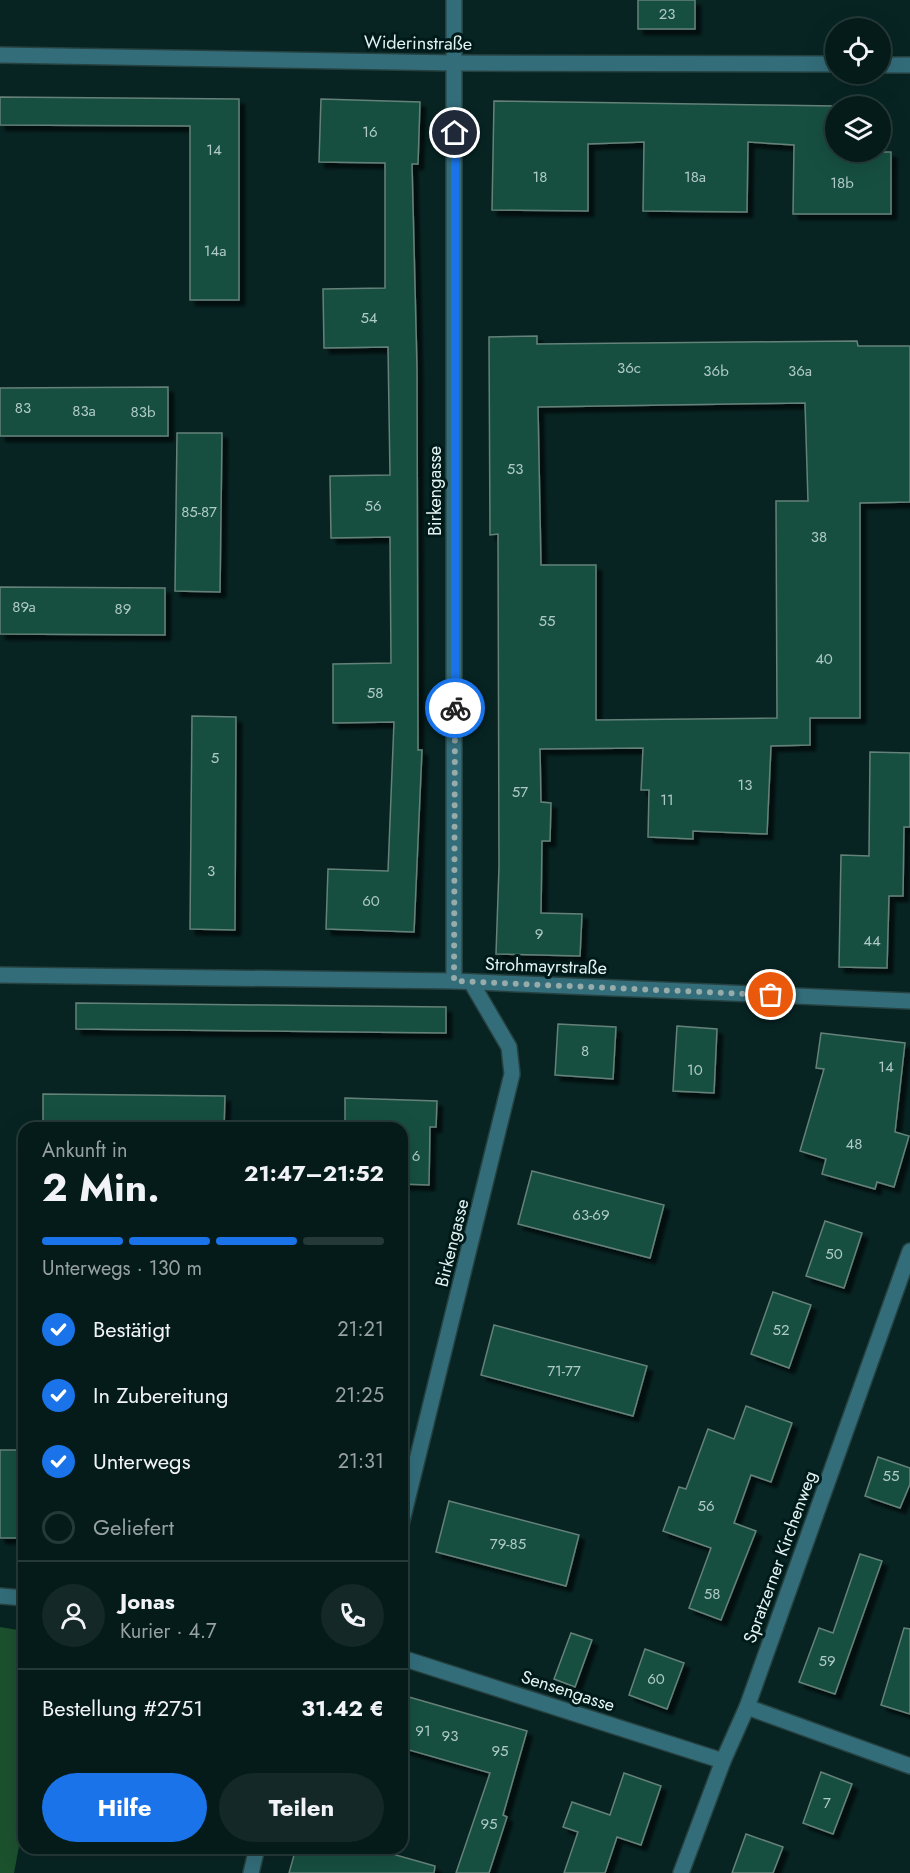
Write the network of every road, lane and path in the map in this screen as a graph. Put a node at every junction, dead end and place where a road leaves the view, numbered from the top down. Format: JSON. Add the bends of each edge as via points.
{"nodes":[{"id":1,"x":454,"y":0,"type":"edge"},
{"id":2,"x":0,"y":55,"type":"edge"},
{"id":3,"x":455,"y":63,"type":"junction"},
{"id":4,"x":825,"y":64,"type":"edge"},
{"id":5,"x":891,"y":65,"type":"edge"},
{"id":6,"x":910,"y":65,"type":"edge"},
{"id":7,"x":0,"y":975,"type":"edge"},
{"id":8,"x":454,"y":981,"type":"junction"},
{"id":9,"x":471,"y":982,"type":"junction"},
{"id":10,"x":910,"y":1001,"type":"edge"},
{"id":11,"x":910,"y":1251,"type":"edge"},
{"id":12,"x":408,"y":1497,"type":"edge"},
{"id":13,"x":0,"y":1596,"type":"edge"},
{"id":14,"x":18,"y":1598,"type":"edge"},
{"id":15,"x":408,"y":1660,"type":"edge"},
{"id":16,"x":747,"y":1707,"type":"junction"},
{"id":17,"x":723,"y":1761,"type":"junction"},
{"id":18,"x":910,"y":1766,"type":"edge"},
{"id":19,"x":255,"y":1854,"type":"edge"},
{"id":20,"x":251,"y":1873,"type":"edge"},
{"id":21,"x":681,"y":1873,"type":"edge"}],
"edges":[{"from":1,"to":3,"type":"street","name":"Birkengasse"},
{"from":2,"to":3,"type":"street","name":"Widerinstraße"},
{"from":3,"to":4,"type":"street","name":"Widerinstraße"},
{"from":3,"to":8,"type":"street","name":"Birkengasse"},
{"from":5,"to":6,"type":"street"},
{"from":7,"to":8,"type":"street","name":"Strohmayrstraße"},
{"from":8,"to":9,"type":"street","name":"Strohmayrstraße"},
{"from":9,"to":10,"type":"street","name":"Strohmayrstraße"},
{"from":9,"to":12,"type":"street","name":"Birkengasse","via":[[509,1047],[512,1074]]},
{"from":11,"to":16,"type":"street","name":"Spratzerner Kirchenweg"},
{"from":13,"to":14,"type":"street"},
{"from":15,"to":17,"type":"street","name":"Sensengasse"},
{"from":16,"to":17,"type":"street","name":"Spratzerner Kirchenweg"},
{"from":16,"to":18,"type":"street"},
{"from":17,"to":21,"type":"street","name":"Spratzerner Kirchenweg"},
{"from":19,"to":20,"type":"street"}]}
